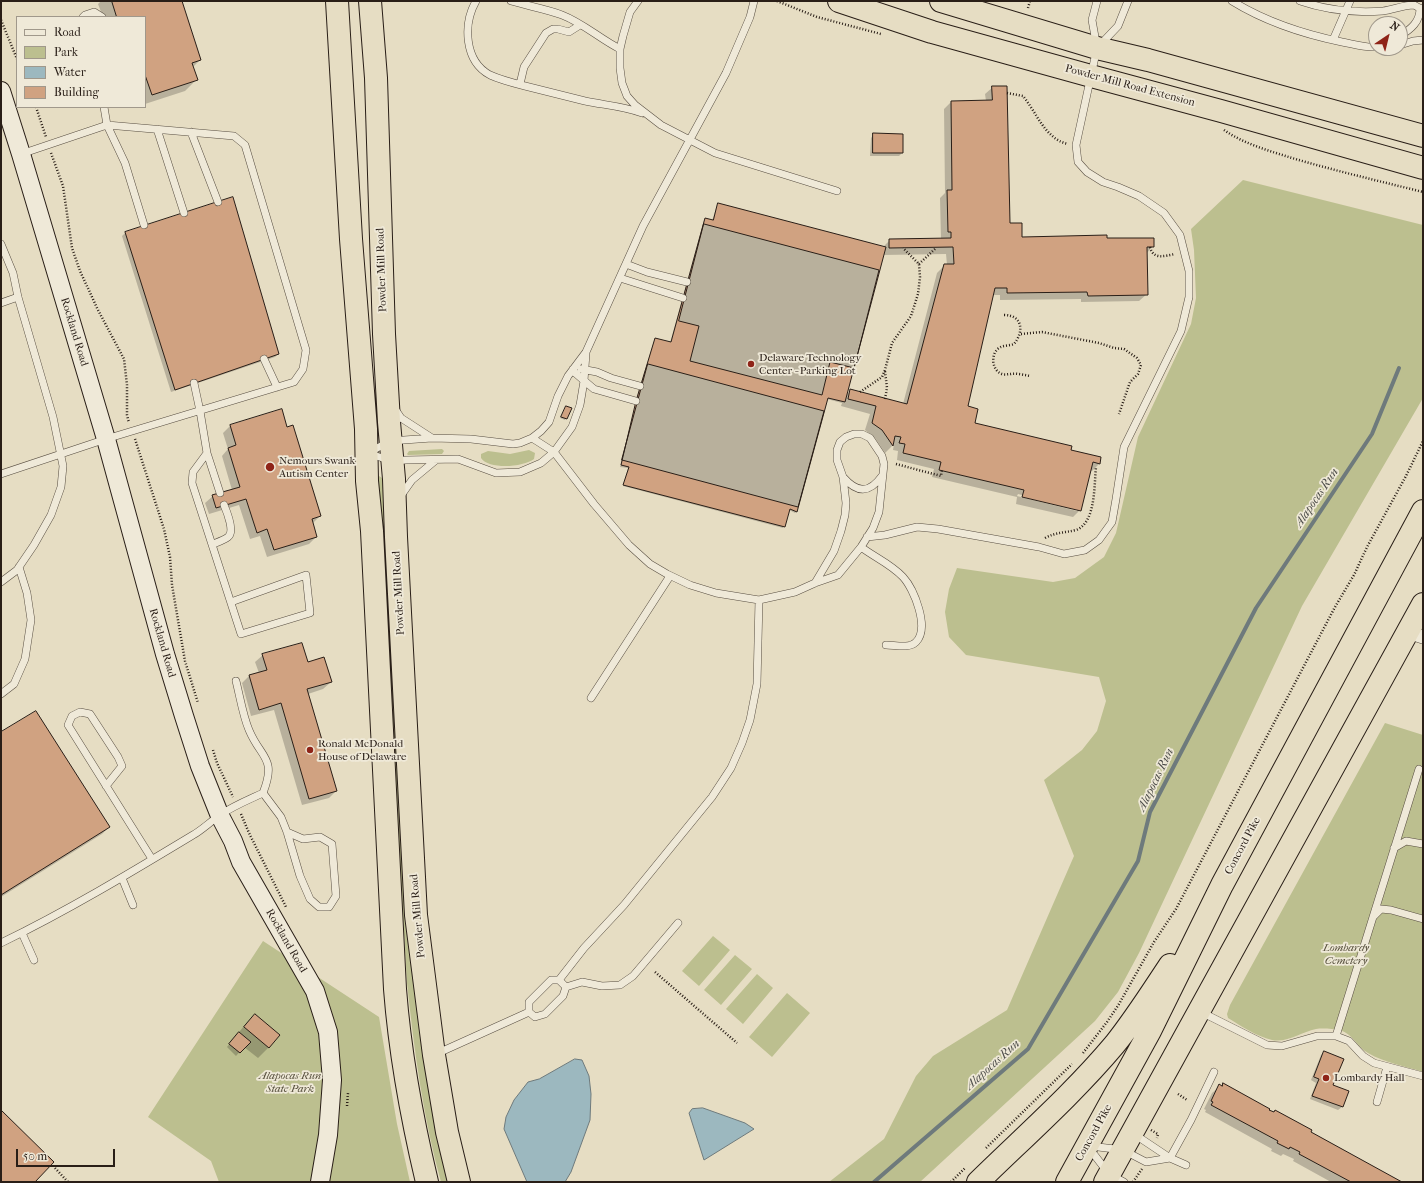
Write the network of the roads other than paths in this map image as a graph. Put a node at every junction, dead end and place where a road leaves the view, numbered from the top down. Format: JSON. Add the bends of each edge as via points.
{"nodes":[{"id":1,"x":337,"y":1,"type":"edge"},
{"id":2,"x":370,"y":1,"type":"edge"},
{"id":3,"x":476,"y":1,"type":"edge"},
{"id":4,"x":511,"y":1,"type":"edge"},
{"id":5,"x":638,"y":1,"type":"edge"},
{"id":6,"x":754,"y":1,"type":"edge"},
{"id":7,"x":839,"y":1,"type":"edge"},
{"id":8,"x":941,"y":1,"type":"edge"},
{"id":9,"x":1098,"y":1,"type":"edge"},
{"id":10,"x":1128,"y":1,"type":"edge"},
{"id":11,"x":1232,"y":1,"type":"edge"},
{"id":12,"x":1300,"y":1,"type":"edge"},
{"id":13,"x":1350,"y":1,"type":"edge"},
{"id":14,"x":1422,"y":8,"type":"edge"},
{"id":15,"x":1345,"y":11,"type":"junction"},
{"id":16,"x":84,"y":16,"type":"edge"},
{"id":17,"x":100,"y":16,"type":"edge"},
{"id":18,"x":580,"y":25,"type":"junction"},
{"id":19,"x":1408,"y":30,"type":"edge"},
{"id":20,"x":1334,"y":40,"type":"junction"},
{"id":21,"x":1423,"y":40,"type":"edge"},
{"id":22,"x":1408,"y":42,"type":"edge"},
{"id":23,"x":1368,"y":47,"type":"edge"},
{"id":24,"x":620,"y":48,"type":"junction"},
{"id":25,"x":1097,"y":48,"type":"junction"},
{"id":26,"x":1091,"y":76,"type":"junction"},
{"id":27,"x":520,"y":84,"type":"junction"},
{"id":28,"x":1,"y":91,"type":"edge"},
{"id":29,"x":104,"y":108,"type":"edge"},
{"id":30,"x":646,"y":114,"type":"junction"},
{"id":31,"x":107,"y":124,"type":"junction"},
{"id":32,"x":157,"y":129,"type":"junction"},
{"id":33,"x":191,"y":132,"type":"junction"},
{"id":34,"x":1423,"y":136,"type":"edge"},
{"id":35,"x":689,"y":141,"type":"junction"},
{"id":36,"x":21,"y":154,"type":"junction"},
{"id":37,"x":1423,"y":168,"type":"edge"},
{"id":38,"x":837,"y":191,"type":"dead end"},
{"id":39,"x":218,"y":202,"type":"dead end"},
{"id":40,"x":184,"y":213,"type":"dead end"},
{"id":41,"x":144,"y":226,"type":"dead end"},
{"id":42,"x":1,"y":244,"type":"edge"},
{"id":43,"x":626,"y":264,"type":"junction"},
{"id":44,"x":620,"y":278,"type":"junction"},
{"id":45,"x":687,"y":282,"type":"dead end"},
{"id":46,"x":18,"y":297,"type":"junction"},
{"id":47,"x":683,"y":298,"type":"dead end"},
{"id":48,"x":1,"y":302,"type":"edge"},
{"id":49,"x":586,"y":352,"type":"junction"},
{"id":50,"x":264,"y":359,"type":"dead end"},
{"id":51,"x":573,"y":369,"type":"junction"},
{"id":52,"x":586,"y":369,"type":"junction"},
{"id":53,"x":584,"y":381,"type":"junction"},
{"id":54,"x":194,"y":383,"type":"dead end"},
{"id":55,"x":640,"y":386,"type":"dead end"},
{"id":56,"x":277,"y":387,"type":"junction"},
{"id":57,"x":387,"y":398,"type":"junction"},
{"id":58,"x":636,"y":401,"type":"dead end"},
{"id":59,"x":200,"y":411,"type":"junction"},
{"id":60,"x":432,"y":438,"type":"junction"},
{"id":61,"x":532,"y":438,"type":"junction"},
{"id":62,"x":106,"y":439,"type":"junction"},
{"id":63,"x":391,"y":451,"type":"junction"},
{"id":64,"x":207,"y":452,"type":"junction"},
{"id":65,"x":554,"y":452,"type":"junction"},
{"id":66,"x":366,"y":453,"type":"junction"},
{"id":67,"x":61,"y":454,"type":"junction"},
{"id":68,"x":436,"y":460,"type":"junction"},
{"id":69,"x":1,"y":474,"type":"edge"},
{"id":70,"x":883,"y":474,"type":"junction"},
{"id":71,"x":843,"y":477,"type":"junction"},
{"id":72,"x":220,"y":493,"type":"dead end"},
{"id":73,"x":224,"y":505,"type":"dead end"},
{"id":74,"x":394,"y":505,"type":"junction"},
{"id":75,"x":1423,"y":511,"type":"edge"},
{"id":76,"x":867,"y":537,"type":"junction"},
{"id":77,"x":213,"y":544,"type":"junction"},
{"id":78,"x":861,"y":547,"type":"junction"},
{"id":79,"x":19,"y":567,"type":"junction"},
{"id":80,"x":670,"y":576,"type":"junction"},
{"id":81,"x":1,"y":582,"type":"edge"},
{"id":82,"x":815,"y":583,"type":"junction"},
{"id":83,"x":759,"y":600,"type":"junction"},
{"id":84,"x":231,"y":602,"type":"junction"},
{"id":85,"x":1423,"y":604,"type":"edge"},
{"id":86,"x":1415,"y":634,"type":"edge"},
{"id":87,"x":886,"y":645,"type":"dead end"},
{"id":88,"x":236,"y":682,"type":"dead end"},
{"id":89,"x":1,"y":694,"type":"edge"},
{"id":90,"x":591,"y":698,"type":"dead end"},
{"id":91,"x":1419,"y":769,"type":"dead end"},
{"id":92,"x":106,"y":786,"type":"junction"},
{"id":93,"x":263,"y":793,"type":"junction"},
{"id":94,"x":220,"y":816,"type":"junction"},
{"id":95,"x":287,"y":832,"type":"junction"},
{"id":96,"x":1423,"y":844,"type":"edge"},
{"id":97,"x":1394,"y":848,"type":"junction"},
{"id":98,"x":152,"y":859,"type":"junction"},
{"id":99,"x":122,"y":878,"type":"junction"},
{"id":100,"x":1222,"y":885,"type":"junction"},
{"id":101,"x":133,"y":905,"type":"dead end"},
{"id":102,"x":1373,"y":917,"type":"junction"},
{"id":103,"x":1423,"y":919,"type":"edge"},
{"id":104,"x":678,"y":923,"type":"dead end"},
{"id":105,"x":22,"y":933,"type":"junction"},
{"id":106,"x":1,"y":943,"type":"edge"},
{"id":107,"x":34,"y":960,"type":"dead end"},
{"id":108,"x":559,"y":980,"type":"junction"},
{"id":109,"x":566,"y":987,"type":"junction"},
{"id":110,"x":1199,"y":1011,"type":"junction"},
{"id":111,"x":528,"y":1012,"type":"junction"},
{"id":112,"x":1336,"y":1036,"type":"junction"},
{"id":113,"x":434,"y":1055,"type":"junction"},
{"id":114,"x":1387,"y":1067,"type":"junction"},
{"id":115,"x":1214,"y":1072,"type":"dead end"},
{"id":116,"x":1423,"y":1076,"type":"edge"},
{"id":117,"x":1377,"y":1102,"type":"dead end"},
{"id":118,"x":1128,"y":1141,"type":"junction"},
{"id":119,"x":1087,"y":1145,"type":"junction"},
{"id":120,"x":1170,"y":1158,"type":"junction"},
{"id":121,"x":1186,"y":1165,"type":"dead end"},
{"id":122,"x":972,"y":1175,"type":"edge"},
{"id":123,"x":1113,"y":1179,"type":"edge"},
{"id":124,"x":320,"y":1182,"type":"edge"},
{"id":125,"x":427,"y":1182,"type":"edge"},
{"id":126,"x":459,"y":1182,"type":"edge"},
{"id":127,"x":1067,"y":1182,"type":"edge"}],
"edges":[{"from":1,"to":66,"type":"highway"},
{"from":2,"to":57,"type":"highway","name":"Powder Mill Road","via":[[376,78]]},
{"from":3,"to":27,"type":"lane","via":[[468,28],[471,52],[489,74]]},
{"from":4,"to":18,"type":"lane","via":[[561,15]]},
{"from":5,"to":24,"type":"lane","via":[[630,12]]},
{"from":6,"to":35,"type":"lane","via":[[750,17],[726,73]]},
{"from":7,"to":26,"type":"highway","name":"Powder Mill Road Extension","via":[[932,32]]},
{"from":8,"to":25,"type":"highway"},
{"from":9,"to":25,"type":"lane","via":[[1092,20]]},
{"from":10,"to":25,"type":"lane","via":[[1118,26]]},
{"from":11,"to":20,"type":"lane","via":[[1273,22],[1313,36]]},
{"from":12,"to":15,"type":"lane"},
{"from":13,"to":15,"type":"lane"},
{"from":14,"to":15,"type":"lane","via":[[1410,5],[1384,10]]},
{"from":14,"to":19,"type":"lane","via":[[1418,20]]},
{"from":15,"to":20,"type":"lane"},
{"from":16,"to":17,"type":"lane","via":[[94,12]]},
{"from":18,"to":24,"type":"lane"},
{"from":18,"to":27,"type":"lane","via":[[569,32],[558,29],[546,34],[524,67]]},
{"from":20,"to":23,"type":"lane"},
{"from":21,"to":22,"type":"lane"},
{"from":24,"to":30,"type":"lane","via":[[622,83],[628,96]]},
{"from":25,"to":26,"type":"lane"},
{"from":25,"to":34,"type":"highway"},
{"from":26,"to":37,"type":"highway","name":"Powder Mill Road Extension"},
{"from":26,"to":76,"type":"lane","via":[[1076,145],[1078,162],[1102,182],[1139,196],[1164,214],[1180,235],[1189,270],[1189,297],[1181,331],[1124,447],[1112,522],[1098,540],[1085,550],[1064,554],[1039,547],[917,527]]},
{"from":27,"to":30,"type":"lane"},
{"from":28,"to":36,"type":"street","name":"Rockland Road"},
{"from":29,"to":31,"type":"lane"},
{"from":30,"to":35,"type":"lane"},
{"from":31,"to":32,"type":"lane"},
{"from":31,"to":36,"type":"lane"},
{"from":31,"to":41,"type":"lane","via":[[125,163]]},
{"from":32,"to":33,"type":"lane"},
{"from":32,"to":40,"type":"lane"},
{"from":33,"to":39,"type":"lane"},
{"from":33,"to":56,"type":"lane","via":[[234,136],[246,145],[306,350],[303,369],[294,382]]},
{"from":35,"to":38,"type":"lane","via":[[715,153]]},
{"from":35,"to":43,"type":"lane","via":[[643,226]]},
{"from":36,"to":62,"type":"street","name":"Rockland Road"},
{"from":42,"to":46,"type":"lane","via":[[13,273]]},
{"from":43,"to":44,"type":"lane"},
{"from":43,"to":45,"type":"lane"},
{"from":44,"to":47,"type":"lane"},
{"from":44,"to":49,"type":"lane"},
{"from":46,"to":48,"type":"lane"},
{"from":46,"to":67,"type":"lane"},
{"from":49,"to":51,"type":"lane"},
{"from":49,"to":52,"type":"lane"},
{"from":50,"to":56,"type":"lane"},
{"from":51,"to":52,"type":"lane"},
{"from":51,"to":53,"type":"lane"},
{"from":51,"to":61,"type":"lane","via":[[558,396],[549,422]]},
{"from":52,"to":53,"type":"lane"},
{"from":52,"to":55,"type":"lane"},
{"from":53,"to":58,"type":"lane","via":[[594,389]]},
{"from":53,"to":65,"type":"lane","via":[[580,405],[572,427]]},
{"from":54,"to":59,"type":"lane"},
{"from":56,"to":59,"type":"lane"},
{"from":57,"to":60,"type":"lane","via":[[401,418]]},
{"from":57,"to":63,"type":"highway","name":"Powder Mill Road"},
{"from":59,"to":62,"type":"lane"},
{"from":59,"to":64,"type":"lane"},
{"from":60,"to":61,"type":"lane","via":[[513,444]]},
{"from":60,"to":63,"type":"lane"},
{"from":61,"to":65,"type":"lane"},
{"from":62,"to":67,"type":"lane"},
{"from":62,"to":94,"type":"street","name":"Rockland Road","via":[[167,661],[200,766]]},
{"from":63,"to":66,"type":"lane"},
{"from":63,"to":66,"type":"lane"},
{"from":63,"to":68,"type":"lane","via":[[406,460]]},
{"from":63,"to":74,"type":"highway","name":"Powder Mill Road"},
{"from":64,"to":72,"type":"lane"},
{"from":64,"to":77,"type":"lane","via":[[193,472],[192,483]]},
{"from":65,"to":68,"type":"lane","via":[[541,463],[520,472],[508,473],[496,473],[458,459]]},
{"from":65,"to":80,"type":"lane","via":[[629,545],[650,564]]},
{"from":66,"to":125,"type":"highway","via":[[396,1008],[407,1085]]},
{"from":67,"to":69,"type":"lane"},
{"from":67,"to":79,"type":"lane","via":[[61,487],[51,514]]},
{"from":68,"to":74,"type":"lane","via":[[412,480]]},
{"from":70,"to":71,"type":"lane","via":[[877,483],[864,490],[856,489]]},
{"from":70,"to":71,"type":"lane","via":[[884,464],[876,446],[870,438],[854,434],[840,442],[837,450],[837,460]]},
{"from":70,"to":76,"type":"lane","via":[[879,512]]},
{"from":71,"to":82,"type":"lane","via":[[846,503],[842,531],[834,551]]},
{"from":73,"to":77,"type":"lane","via":[[231,533],[229,537]]},
{"from":74,"to":113,"type":"highway","name":"Powder Mill Road","via":[[416,915]]},
{"from":75,"to":100,"type":"highway","name":"Concord Pike"},
{"from":76,"to":78,"type":"lane"},
{"from":77,"to":84,"type":"lane"},
{"from":78,"to":82,"type":"lane","via":[[838,575]]},
{"from":78,"to":87,"type":"lane","via":[[904,578],[920,610],[920,634],[916,642],[907,646]]},
{"from":79,"to":81,"type":"lane"},
{"from":79,"to":89,"type":"lane","via":[[27,593],[31,620],[25,659],[14,684]]},
{"from":80,"to":83,"type":"lane","via":[[716,593]]},
{"from":80,"to":90,"type":"lane"},
{"from":82,"to":83,"type":"lane","via":[[795,592]]},
{"from":83,"to":108,"type":"lane","via":[[757,684],[750,720],[731,768],[712,797]]},
{"from":84,"to":84,"type":"lane","via":[[242,634],[310,614],[306,575]]},
{"from":85,"to":86,"type":"highway"},
{"from":86,"to":110,"type":"highway"},
{"from":88,"to":93,"type":"lane","via":[[249,730],[268,764],[268,780]]},
{"from":91,"to":97,"type":"lane"},
{"from":92,"to":92,"type":"lane","via":[[122,766],[90,714],[80,712],[72,716],[68,725]]},
{"from":92,"to":98,"type":"lane"},
{"from":93,"to":94,"type":"lane"},
{"from":93,"to":95,"type":"lane","via":[[281,817]]},
{"from":94,"to":98,"type":"lane"},
{"from":94,"to":124,"type":"street","name":"Rockland Road","via":[[241,862],[315,991],[328,1032],[332,1080],[328,1135]]},
{"from":95,"to":95,"type":"lane","via":[[310,899],[319,907],[329,907],[336,896],[332,844],[320,837],[303,839]]},
{"from":96,"to":97,"type":"lane","via":[[1406,841]]},
{"from":97,"to":102,"type":"lane"},
{"from":98,"to":99,"type":"lane"},
{"from":99,"to":101,"type":"lane"},
{"from":99,"to":105,"type":"lane"},
{"from":100,"to":119,"type":"highway","name":"Concord Pike","via":[[1150,1031]]},
{"from":100,"to":122,"type":"highway","via":[[1137,1014],[1114,1044],[1071,1092]]},
{"from":102,"to":103,"type":"lane","via":[[1381,909]]},
{"from":102,"to":112,"type":"lane"},
{"from":104,"to":109,"type":"lane","via":[[633,976],[620,985],[602,986],[582,982]]},
{"from":105,"to":106,"type":"lane"},
{"from":105,"to":107,"type":"lane"},
{"from":108,"to":109,"type":"lane"},
{"from":108,"to":111,"type":"lane","via":[[551,980],[529,1002]]},
{"from":109,"to":111,"type":"lane","via":[[563,996],[546,1014],[534,1016]]},
{"from":110,"to":112,"type":"lane","via":[[1267,1046],[1282,1046],[1317,1036]]},
{"from":110,"to":118,"type":"highway"},
{"from":111,"to":113,"type":"lane"},
{"from":112,"to":114,"type":"lane","via":[[1349,1041],[1363,1056],[1374,1063]]},
{"from":113,"to":126,"type":"highway","name":"Powder Mill Road","via":[[446,1132]]},
{"from":114,"to":116,"type":"lane"},
{"from":114,"to":117,"type":"lane"},
{"from":115,"to":120,"type":"lane"},
{"from":118,"to":119,"type":"lane"},
{"from":118,"to":120,"type":"lane","via":[[1154,1146]]},
{"from":118,"to":120,"type":"lane","via":[[1146,1162]]},
{"from":118,"to":123,"type":"highway"},
{"from":119,"to":123,"type":"lane"},
{"from":119,"to":127,"type":"highway","name":"Concord Pike"},
{"from":120,"to":121,"type":"lane"}]}
